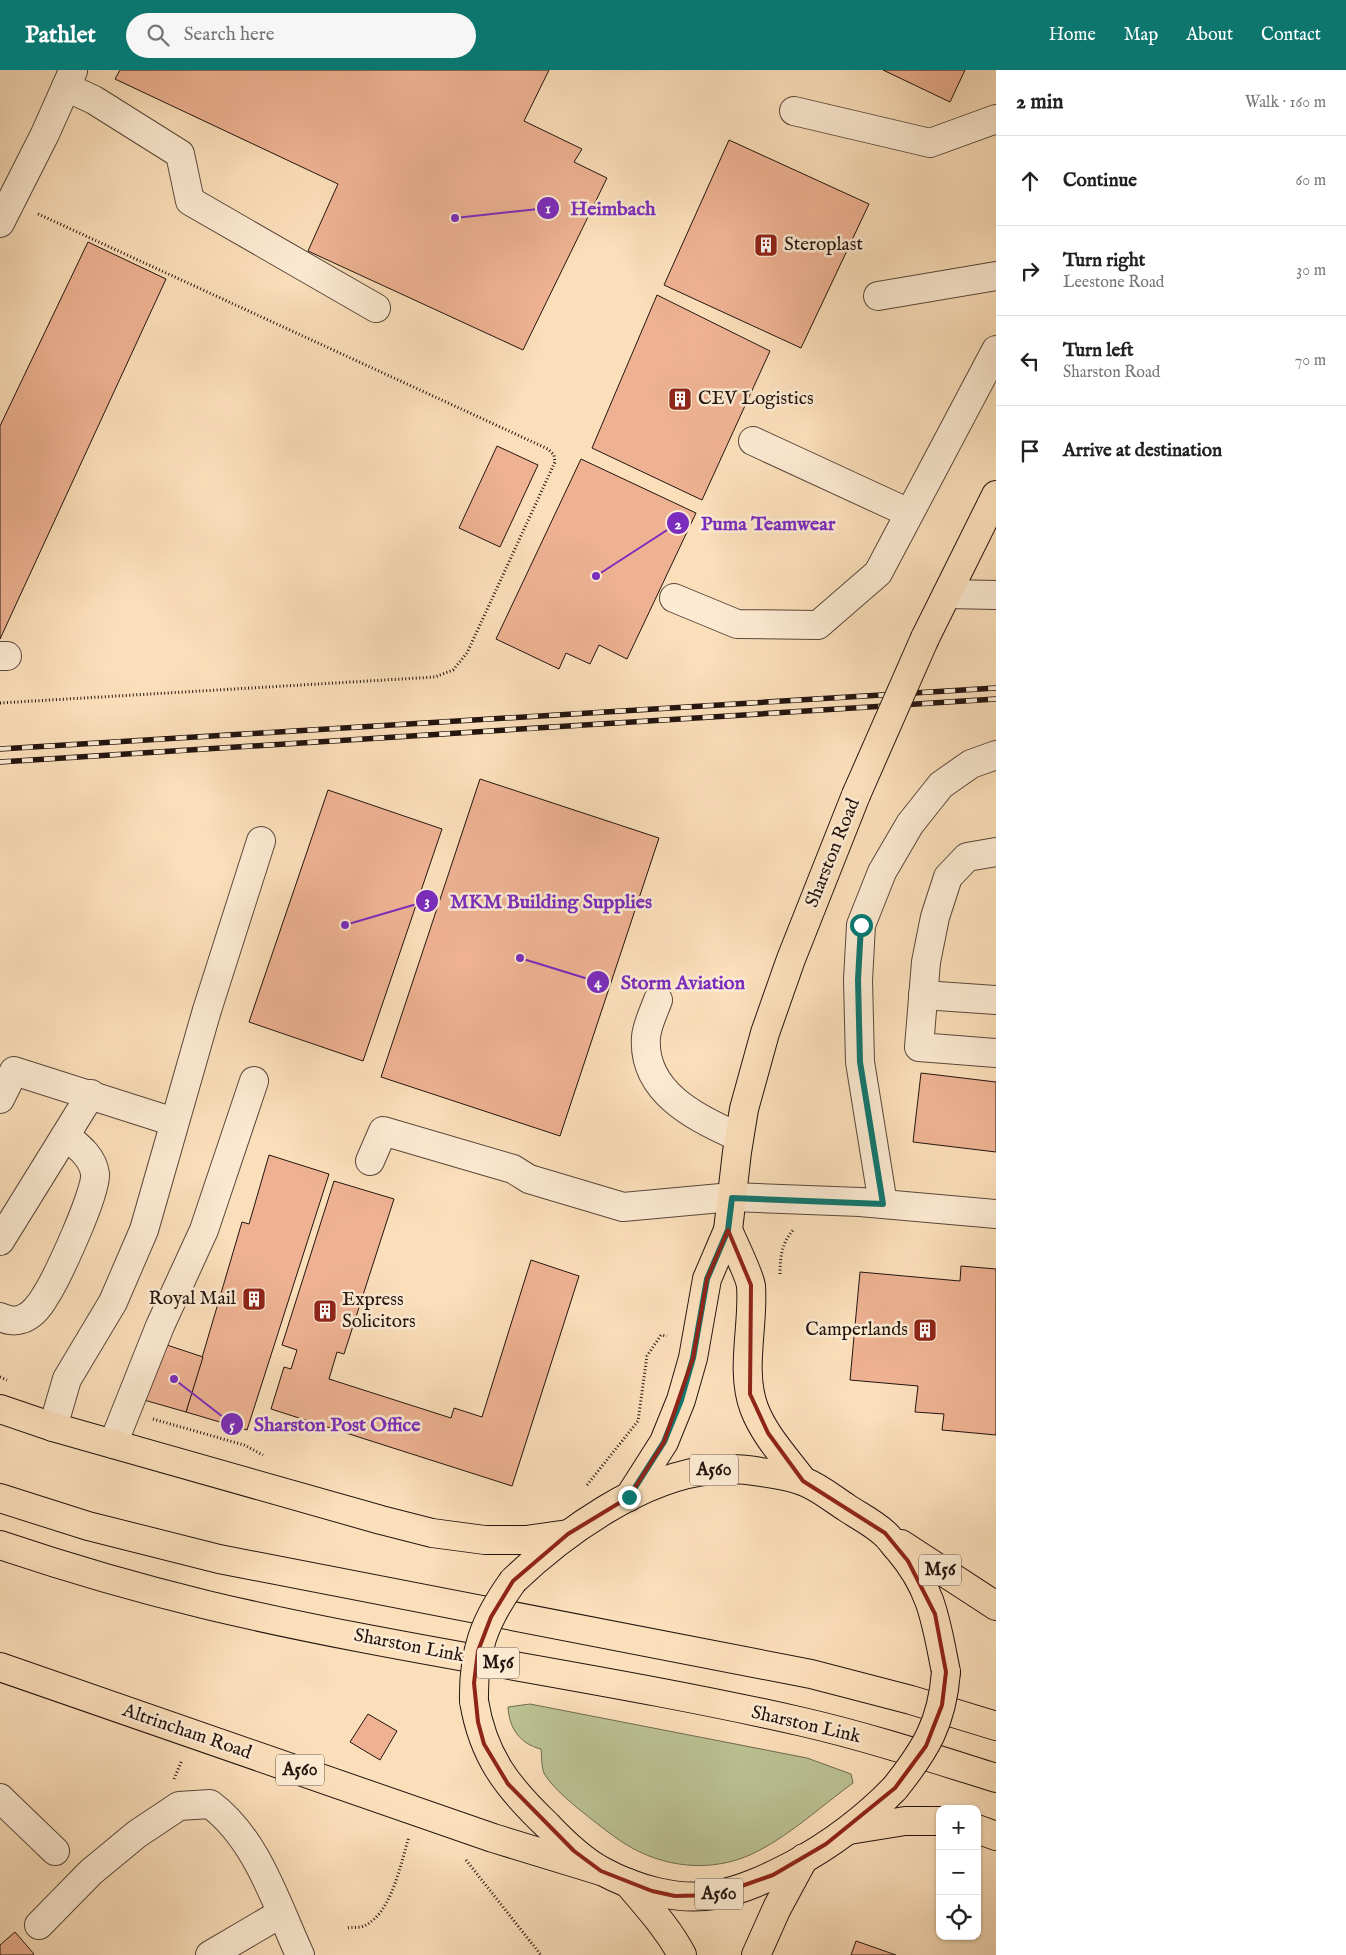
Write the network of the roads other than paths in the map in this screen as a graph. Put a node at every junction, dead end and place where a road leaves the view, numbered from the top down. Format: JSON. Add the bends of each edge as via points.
{"nodes":[{"id":1,"x":70,"y":79,"type":"edge"},
{"id":2,"x":794,"y":111,"type":"dead end"},
{"id":3,"x":996,"y":119,"type":"edge"},
{"id":4,"x":5,"y":212,"type":"edge"},
{"id":5,"x":996,"y":276,"type":"edge"},
{"id":6,"x":878,"y":296,"type":"dead end"},
{"id":7,"x":376,"y":308,"type":"dead end"},
{"id":8,"x":996,"y":350,"type":"edge"},
{"id":9,"x":753,"y":441,"type":"dead end"},
{"id":10,"x":996,"y":495,"type":"edge"},
{"id":11,"x":909,"y":513,"type":"junction"},
{"id":12,"x":947,"y":594,"type":"junction"},
{"id":13,"x":996,"y":595,"type":"edge"},
{"id":14,"x":674,"y":598,"type":"dead end"},
{"id":15,"x":996,"y":755,"type":"edge"},
{"id":16,"x":261,"y":841,"type":"dead end"},
{"id":17,"x":996,"y":852,"type":"edge"},
{"id":18,"x":923,"y":995,"type":"junction"},
{"id":19,"x":658,"y":1000,"type":"dead end"},
{"id":20,"x":996,"y":1000,"type":"edge"},
{"id":21,"x":996,"y":1054,"type":"edge"},
{"id":22,"x":254,"y":1081,"type":"dead end"},
{"id":23,"x":91,"y":1094,"type":"junction"},
{"id":24,"x":0,"y":1099,"type":"edge"},
{"id":25,"x":174,"y":1122,"type":"junction"},
{"id":26,"x":66,"y":1136,"type":"junction"},
{"id":27,"x":739,"y":1138,"type":"junction"},
{"id":28,"x":370,"y":1161,"type":"dead end"},
{"id":29,"x":732,"y":1198,"type":"junction"},
{"id":30,"x":883,"y":1204,"type":"junction"},
{"id":31,"x":996,"y":1214,"type":"edge"},
{"id":32,"x":728,"y":1230,"type":"junction"},
{"id":33,"x":0,"y":1241,"type":"edge"},
{"id":34,"x":0,"y":1317,"type":"edge"},
{"id":35,"x":0,"y":1409,"type":"edge"},
{"id":36,"x":53,"y":1427,"type":"junction"},
{"id":37,"x":114,"y":1444,"type":"junction"},
{"id":38,"x":803,"y":1481,"type":"junction"},
{"id":39,"x":629,"y":1497,"type":"junction"},
{"id":40,"x":0,"y":1498,"type":"edge"},
{"id":41,"x":885,"y":1533,"type":"junction"},
{"id":42,"x":568,"y":1534,"type":"junction"},
{"id":43,"x":0,"y":1545,"type":"edge"},
{"id":44,"x":996,"y":1606,"type":"edge"},
{"id":45,"x":0,"y":1667,"type":"edge"},
{"id":46,"x":996,"y":1726,"type":"edge"},
{"id":47,"x":996,"y":1778,"type":"edge"},
{"id":48,"x":0,"y":1798,"type":"edge"},
{"id":49,"x":936,"y":1821,"type":"edge"},
{"id":50,"x":845,"y":1830,"type":"junction"},
{"id":51,"x":981,"y":1830,"type":"edge"},
{"id":52,"x":996,"y":1836,"type":"edge"},
{"id":53,"x":55,"y":1851,"type":"dead end"},
{"id":54,"x":804,"y":1858,"type":"junction"},
{"id":55,"x":601,"y":1871,"type":"junction"},
{"id":56,"x":628,"y":1883,"type":"junction"},
{"id":57,"x":280,"y":1914,"type":"junction"},
{"id":58,"x":39,"y":1925,"type":"dead end"},
{"id":59,"x":210,"y":1955,"type":"edge"},
{"id":60,"x":300,"y":1955,"type":"edge"},
{"id":61,"x":682,"y":1955,"type":"edge"},
{"id":62,"x":756,"y":1955,"type":"edge"}],
"edges":[{"from":1,"to":4,"type":"street"},
{"from":1,"to":7,"type":"street","via":[[94,100],[180,154],[190,201]]},
{"from":2,"to":3,"type":"street","via":[[930,143]]},
{"from":5,"to":6,"type":"street"},
{"from":8,"to":11,"type":"street"},
{"from":9,"to":11,"type":"street"},
{"from":10,"to":12,"type":"main road","name":"Sharston Road"},
{"from":11,"to":14,"type":"street","via":[[878,573],[818,625],[737,624]]},
{"from":12,"to":13,"type":"street"},
{"from":12,"to":27,"type":"main road","name":"Sharston Road","bridge":true,"via":[[856,795],[791,959],[765,1033]]},
{"from":15,"to":30,"type":"street","via":[[971,764],[941,785],[910,824],[882,872],[861,925],[858,980],[860,1062]]},
{"from":16,"to":25,"type":"street"},
{"from":17,"to":18,"type":"street","via":[[967,857],[948,877],[933,926]]},
{"from":18,"to":20,"type":"street"},
{"from":18,"to":21,"type":"street","via":[[919,1047]]},
{"from":19,"to":27,"type":"street","via":[[646,1035],[646,1055],[653,1074],[679,1106]]},
{"from":22,"to":37,"type":"street","via":[[204,1230],[160,1326]]},
{"from":23,"to":24,"type":"street","via":[[14,1071]]},
{"from":23,"to":25,"type":"street"},
{"from":23,"to":26,"type":"street"},
{"from":25,"to":36,"type":"street","via":[[144,1230],[113,1302],[67,1379]]},
{"from":26,"to":33,"type":"street"},
{"from":26,"to":34,"type":"street","via":[[86,1153],[95,1175],[91,1194],[66,1258],[46,1296],[23,1319],[11,1322]]},
{"from":27,"to":29,"type":"main road","name":"Sharston Road"},
{"from":28,"to":29,"type":"street","via":[[383,1131],[513,1169],[529,1179],[623,1207]]},
{"from":29,"to":30,"type":"street"},
{"from":29,"to":32,"type":"main road","name":"Sharston Road"},
{"from":30,"to":31,"type":"street"},
{"from":32,"to":38,"type":"main road","name":"Sharston Road","via":[[751,1285],[750,1394],[768,1433]]},
{"from":32,"to":39,"type":"main road","name":"Sharston Road","via":[[707,1279],[693,1358],[678,1408],[664,1442]]},
{"from":35,"to":36,"type":"main road","number":"A560"},
{"from":36,"to":37,"type":"main road","number":"A560"},
{"from":37,"to":42,"type":"main road","number":"A560","via":[[432,1533],[506,1541]]},
{"from":38,"to":39,"type":"main road","number":"A560","via":[[756,1471],[711,1470],[664,1481]]},
{"from":38,"to":41,"type":"main road","number":"A560"},
{"from":39,"to":42,"type":"main road","number":"A560"},
{"from":40,"to":46,"type":"main road","via":[[88,1526],[219,1559],[811,1674]]},
{"from":41,"to":44,"type":"main road","number":"M56"},
{"from":41,"to":50,"type":"main road","number":"A560","bridge":true,"via":[[908,1561],[928,1594],[946,1672],[943,1698],[935,1728],[896,1788]]},
{"from":42,"to":55,"type":"main road","number":"A560","bridge":true,"via":[[513,1582],[490,1617],[475,1666],[474,1701],[484,1744],[508,1784],[549,1828]]},
{"from":43,"to":47,"type":"main road","name":"Sharston Link","number":"M56","via":[[76,1570],[208,1605],[348,1635],[805,1722]]},
{"from":45,"to":55,"type":"main road","name":"Altrincham Road","number":"A560","via":[[493,1838]]},
{"from":48,"to":53,"type":"street"},
{"from":49,"to":50,"type":"main road","via":[[905,1821]]},
{"from":50,"to":54,"type":"main road","number":"A560"},
{"from":51,"to":52,"type":"main road"},
{"from":54,"to":56,"type":"main road","number":"A560","via":[[748,1886],[716,1895],[675,1896]]},
{"from":54,"to":62,"type":"main road","number":"A560"},
{"from":55,"to":56,"type":"main road","number":"A560"},
{"from":56,"to":61,"type":"main road","number":"A560"},
{"from":57,"to":58,"type":"street","via":[[271,1888],[246,1842],[226,1815],[210,1804],[180,1806],[138,1834],[91,1872]]},
{"from":57,"to":59,"type":"street"},
{"from":57,"to":60,"type":"street"}]}
